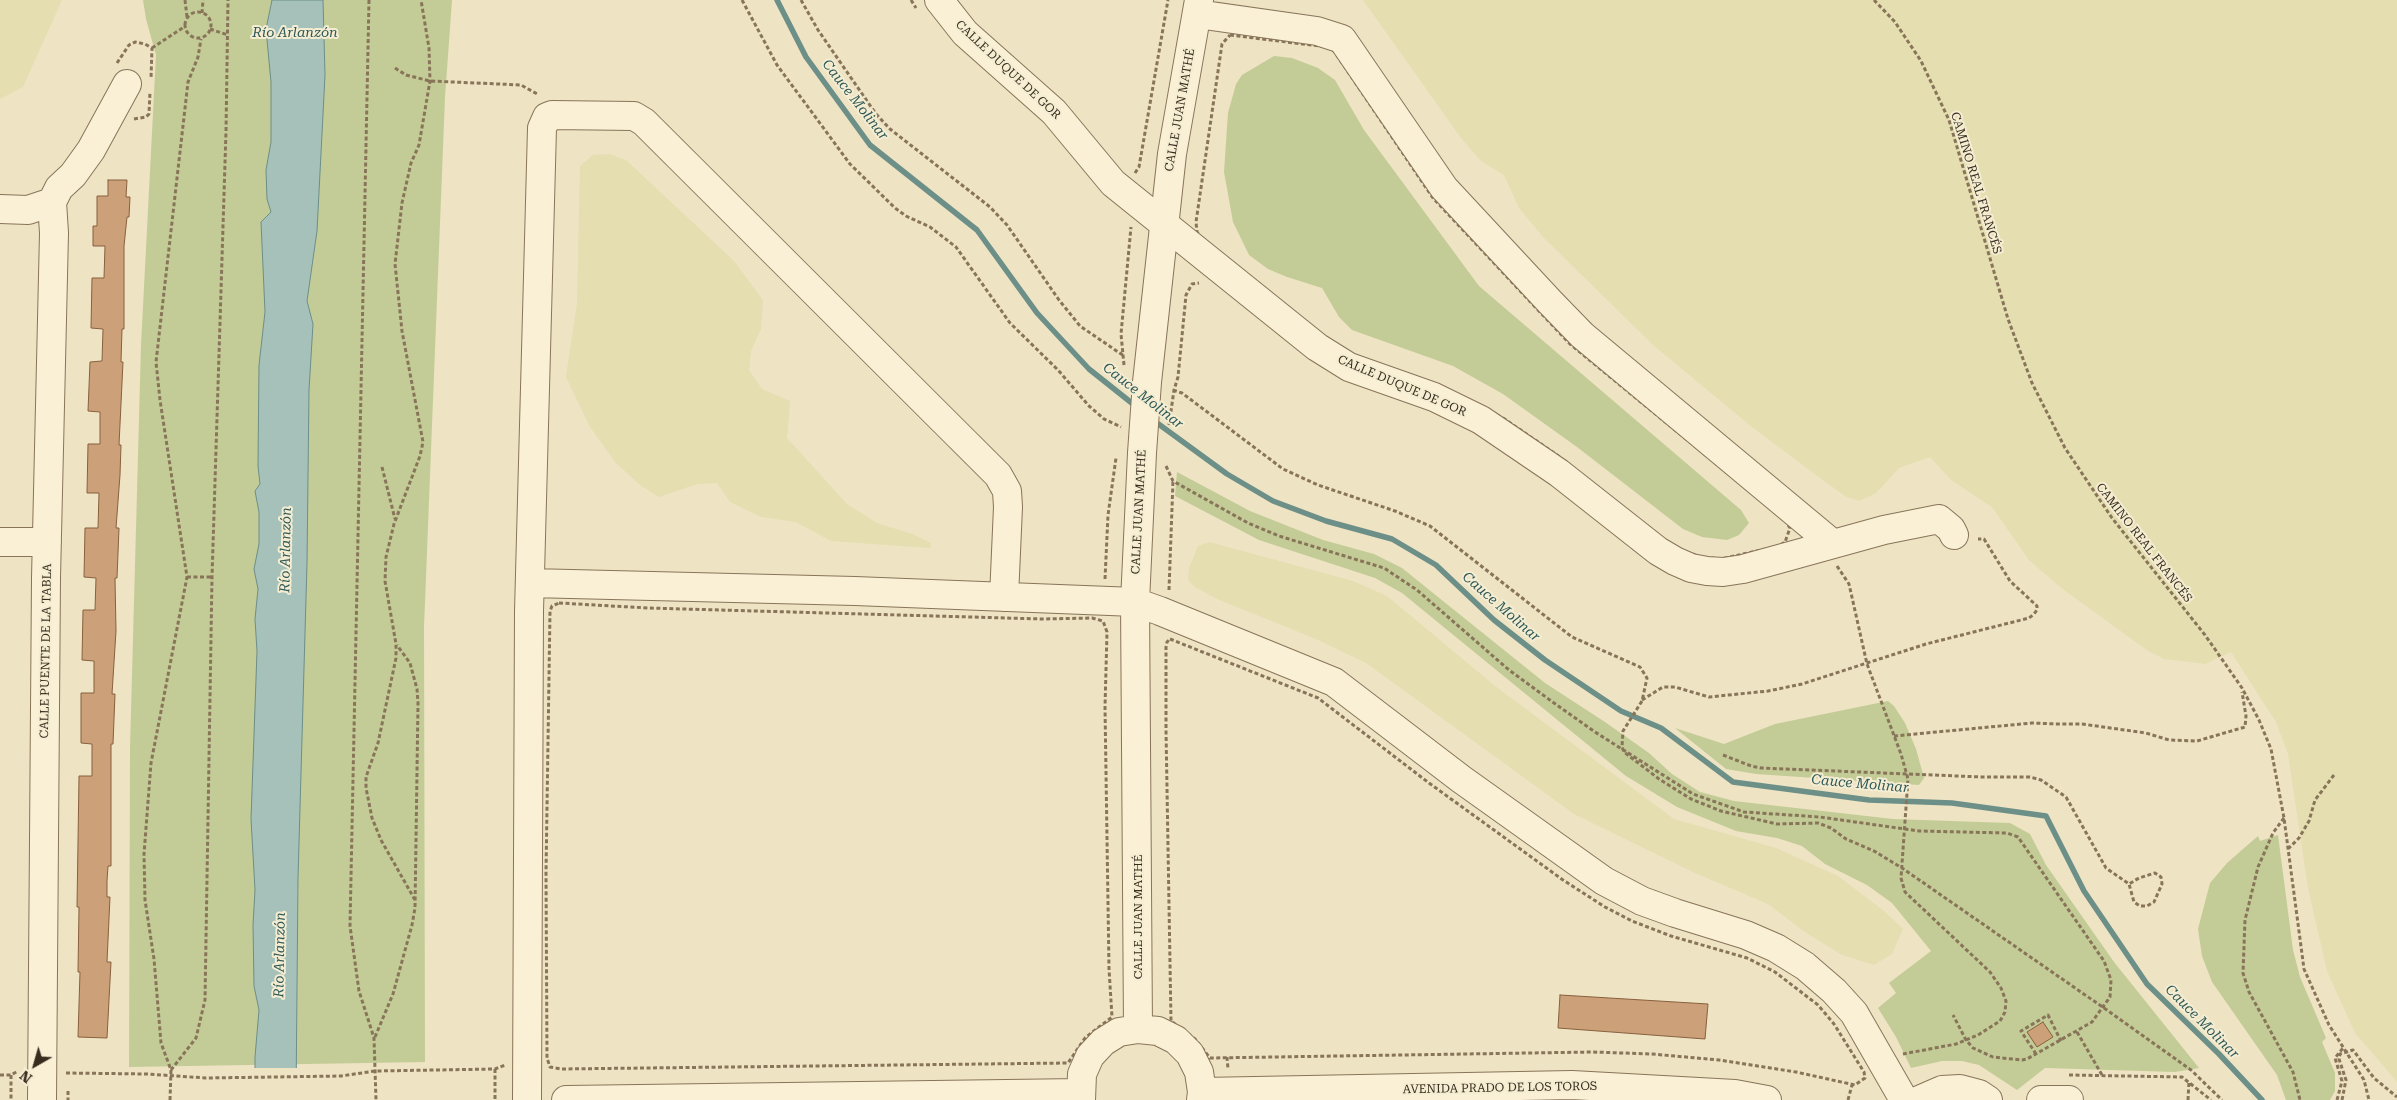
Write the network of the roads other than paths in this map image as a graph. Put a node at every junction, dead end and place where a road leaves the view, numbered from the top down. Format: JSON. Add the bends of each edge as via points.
{"nodes":[{"id":1,"x":929,"y":6,"type":"edge"},
{"id":2,"x":1198,"y":7,"type":"edge"},
{"id":3,"x":121,"y":75,"type":"road end"},
{"id":4,"x":52,"y":202,"type":"junction"},
{"id":5,"x":0,"y":209,"type":"edge"},
{"id":6,"x":1163,"y":223,"type":"junction"},
{"id":7,"x":1969,"y":535,"type":"road end"},
{"id":8,"x":0,"y":542,"type":"edge"},
{"id":9,"x":47,"y":542,"type":"junction"},
{"id":10,"x":1833,"y":544,"type":"junction"},
{"id":11,"x":530,"y":583,"type":"junction"},
{"id":12,"x":1004,"y":597,"type":"junction"},
{"id":13,"x":1135,"y":602,"type":"junction"},
{"id":14,"x":1138,"y":1029,"type":"junction"},
{"id":15,"x":2067,"y":1088,"type":"edge"},
{"id":16,"x":1081,"y":1096,"type":"edge"},
{"id":17,"x":1201,"y":1096,"type":"edge"},
{"id":18,"x":42,"y":1100,"type":"edge"},
{"id":19,"x":527,"y":1100,"type":"edge"},
{"id":20,"x":566,"y":1100,"type":"edge"},
{"id":21,"x":1767,"y":1100,"type":"edge"},
{"id":22,"x":1904,"y":1100,"type":"edge"},
{"id":23,"x":1920,"y":1100,"type":"edge"},
{"id":24,"x":1988,"y":1100,"type":"edge"},
{"id":25,"x":2040,"y":1100,"type":"edge"}],
"edges":[{"from":1,"to":6,"type":"street","name":"CALLE DUQUE DE GOR","via":[[965,33],[1054,112],[1113,183]]},
{"from":2,"to":6,"type":"street","name":"CALLE JUAN MATHÉ"},
{"from":2,"to":10,"type":"street","via":[[1342,39],[1444,188],[1582,335]]},
{"from":3,"to":4,"type":"street","via":[[91,150],[59,188]]},
{"from":4,"to":5,"type":"street","via":[[28,210]]},
{"from":4,"to":9,"type":"street","name":"CALLE PUENTE DE LA TABLA"},
{"from":6,"to":10,"type":"street","name":"CALLE DUQUE DE GOR","via":[[1317,347],[1349,367],[1434,397],[1481,420],[1559,473],[1675,561],[1691,568],[1723,572]]},
{"from":6,"to":13,"type":"street","name":"CALLE JUAN MATHÉ","via":[[1139,378],[1142,458]]},
{"from":7,"to":10,"type":"street","name":"CALLE DUQUE DE GOR","via":[[1951,528],[1940,519]]},
{"from":8,"to":9,"type":"street"},
{"from":9,"to":18,"type":"street","name":"CALLE PUENTE DE LA TABLA"},
{"from":11,"to":12,"type":"street"},
{"from":11,"to":12,"type":"street","via":[[542,128],[552,114],[634,116],[659,136],[998,475],[1007,491],[1008,507]]},
{"from":11,"to":19,"type":"street"},
{"from":12,"to":13,"type":"street"},
{"from":13,"to":14,"type":"street","name":"CALLE JUAN MATHÉ"},
{"from":13,"to":22,"type":"street","via":[[1334,682],[1460,779],[1604,881],[1642,901],[1746,935],[1805,966],[1854,1013]]},
{"from":14,"to":16,"type":"street","via":[[1119,1032],[1090,1056],[1082,1074]]},
{"from":14,"to":17,"type":"street","via":[[1164,1034],[1176,1040],[1190,1054],[1199,1072]]},
{"from":15,"to":25,"type":"street"},
{"from":16,"to":20,"type":"street"},
{"from":17,"to":21,"type":"street","name":"AVENIDA PRADO DE LOS TOROS","via":[[1572,1085],[1735,1094]]},
{"from":23,"to":24,"type":"street","via":[[1942,1090],[1960,1089]]}]}
